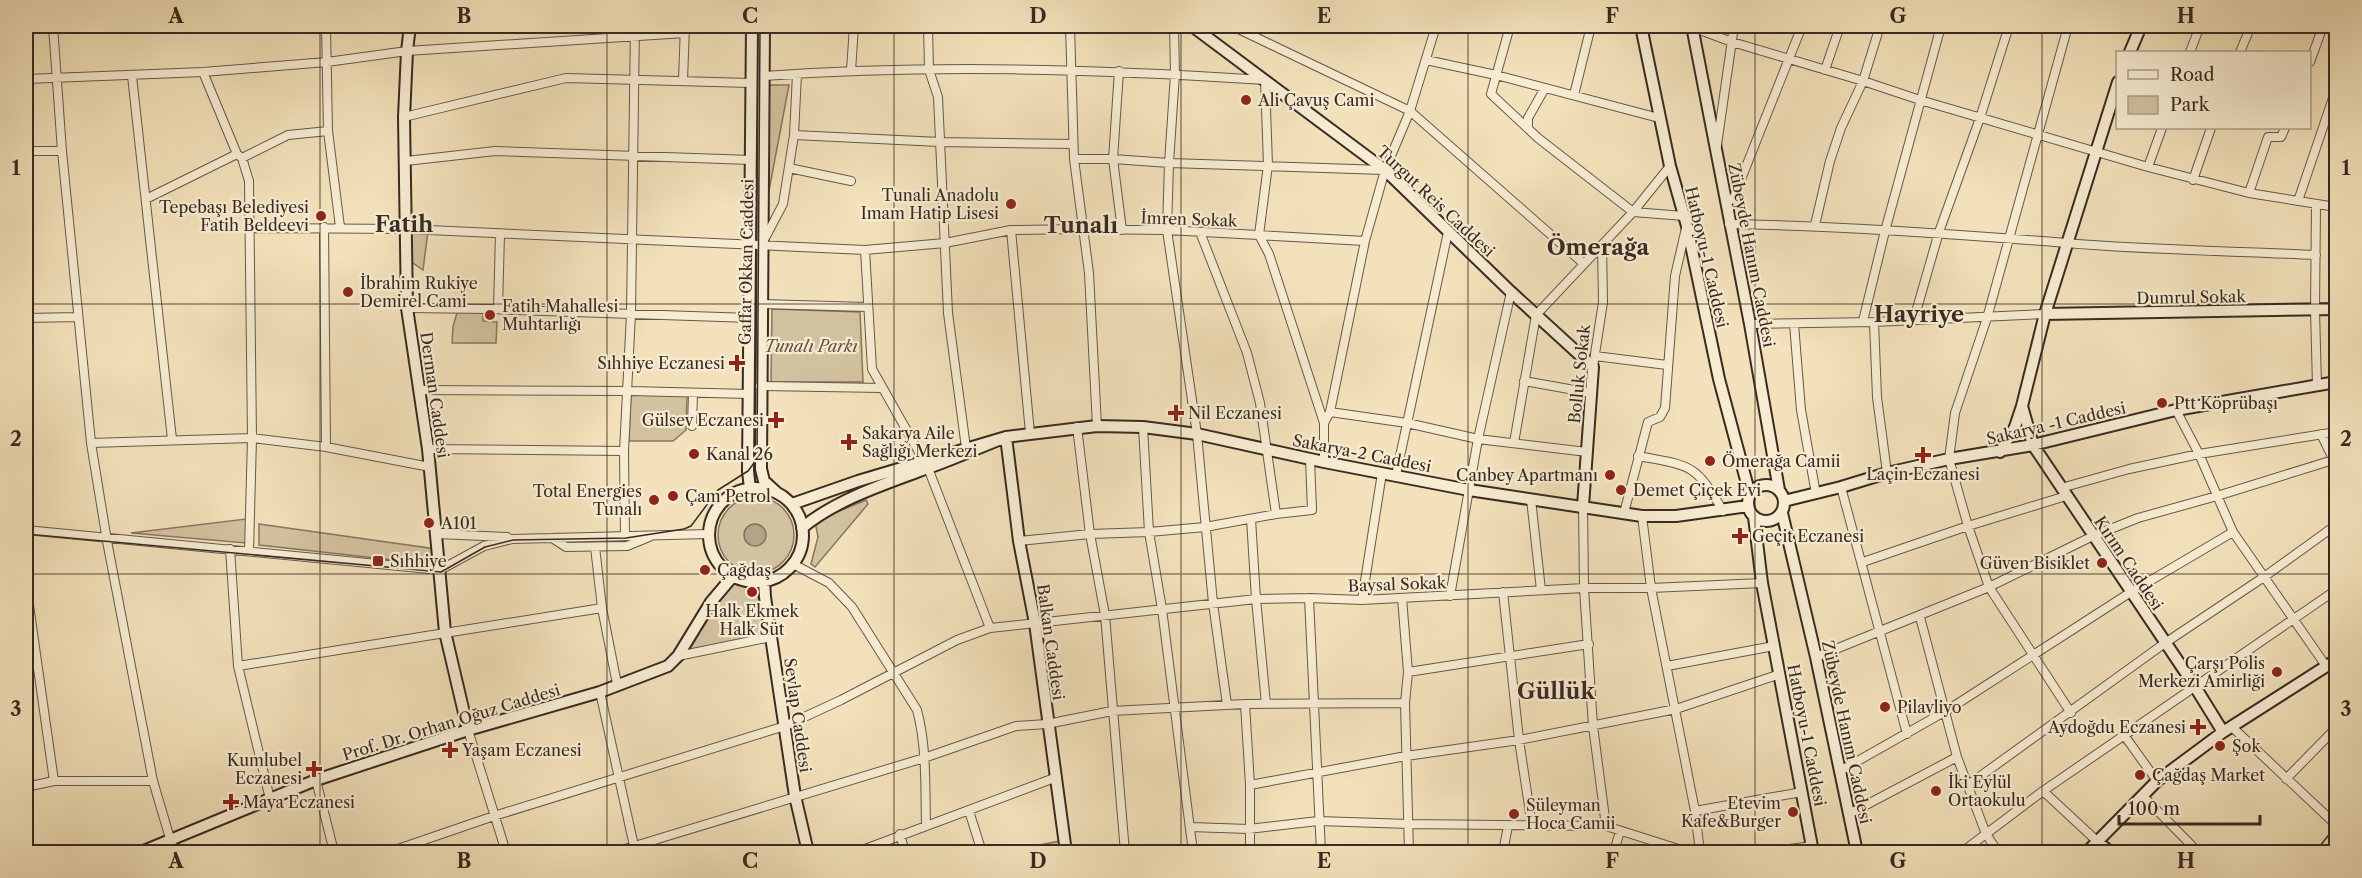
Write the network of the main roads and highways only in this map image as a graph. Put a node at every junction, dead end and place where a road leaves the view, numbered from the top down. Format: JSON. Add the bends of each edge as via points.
{"nodes":[{"id":1,"x":410,"y":26,"type":"edge"},
{"id":2,"x":752,"y":26,"type":"edge"},
{"id":3,"x":764,"y":26,"type":"edge"},
{"id":4,"x":1192,"y":26,"type":"edge"},
{"id":5,"x":1641,"y":26,"type":"edge"},
{"id":6,"x":1692,"y":26,"type":"edge"},
{"id":7,"x":2141,"y":26,"type":"edge"},
{"id":8,"x":2130,"y":51,"type":"edge"},
{"id":9,"x":2116,"y":88,"type":"edge"},
{"id":10,"x":755,"y":246,"type":"junction"},
{"id":11,"x":2337,"y":309,"type":"edge"},
{"id":12,"x":2045,"y":314,"type":"junction"},
{"id":13,"x":1594,"y":362,"type":"joint"},
{"id":14,"x":2337,"y":382,"type":"edge"},
{"id":15,"x":2022,"y":406,"type":"junction"},
{"id":16,"x":1006,"y":437,"type":"junction"},
{"id":17,"x":2033,"y":445,"type":"junction"},
{"id":18,"x":2000,"y":452,"type":"junction"},
{"id":19,"x":926,"y":465,"type":"junction"},
{"id":20,"x":750,"y":489,"type":"junction"},
{"id":21,"x":776,"y":492,"type":"junction"},
{"id":22,"x":1782,"y":495,"type":"junction"},
{"id":23,"x":1749,"y":501,"type":"junction"},
{"id":24,"x":792,"y":504,"type":"junction"},
{"id":25,"x":1583,"y":506,"type":"junction"},
{"id":26,"x":1782,"y":513,"type":"junction"},
{"id":27,"x":1754,"y":517,"type":"junction"},
{"id":28,"x":802,"y":528,"type":"junction"},
{"id":29,"x":733,"y":576,"type":"junction"},
{"id":30,"x":765,"y":581,"type":"junction"},
{"id":31,"x":2337,"y":660,"type":"edge"},
{"id":32,"x":468,"y":730,"type":"junction"},
{"id":33,"x":2227,"y":730,"type":"junction"},
{"id":34,"x":2098,"y":842,"type":"junction"},
{"id":35,"x":1810,"y":850,"type":"edge"},
{"id":36,"x":141,"y":852,"type":"edge"},
{"id":37,"x":808,"y":852,"type":"edge"},
{"id":38,"x":1066,"y":852,"type":"edge"},
{"id":39,"x":1857,"y":852,"type":"edge"},
{"id":40,"x":2087,"y":852,"type":"edge"},
{"id":41,"x":2110,"y":852,"type":"edge"}],
"edges":[{"from":1,"to":32,"type":"main road","name":"Derman Caddesi","via":[[404,117],[407,308],[428,449],[445,632]]},
{"from":2,"to":10,"type":"main road","name":"Gaffar Okkan Caddesi"},
{"from":3,"to":10,"type":"main road","name":"Gaffar Okkan Caddesi"},
{"from":4,"to":13,"type":"main road","name":"Turgut Reis Caddesi","via":[[1385,170],[1536,315]]},
{"from":5,"to":23,"type":"main road","name":"Hatboyu-1 Caddesi"},
{"from":6,"to":22,"type":"main road","name":"Zübeyde Hanım Caddesi"},
{"from":7,"to":8,"type":"main road"},
{"from":9,"to":12,"type":"main road","name":"Kırım Caddesi"},
{"from":10,"to":20,"type":"main road","name":"Gaffar Okkan Caddesi","via":[[750,318]]},
{"from":10,"to":21,"type":"main road","name":"Gaffar Okkan Caddesi","via":[[761,304],[761,469],[764,482]]},
{"from":11,"to":12,"type":"main road","name":"Dumrul Sokak"},
{"from":12,"to":15,"type":"main road","name":"Kırım Caddesi"},
{"from":13,"to":25,"type":"main road","name":"Bolluk Sokak"},
{"from":14,"to":17,"type":"main road","name":"Sakarya -1 Caddesi","via":[[2176,410]]},
{"from":15,"to":17,"type":"main road","name":"Kırım Caddesi"},
{"from":15,"to":18,"type":"main road","name":"Kırım Caddesi"},
{"from":16,"to":19,"type":"main road","name":"Sakarya-2 Caddesi"},
{"from":16,"to":19,"type":"main road","name":"Sakarya-2 Caddesi"},
{"from":16,"to":25,"type":"main road","name":"Sakarya-2 Caddesi","via":[[1077,427],[1143,427],[1197,434],[1468,490]]},
{"from":16,"to":38,"type":"main road","name":"Balkan Caddesi"},
{"from":17,"to":18,"type":"main road","name":"Sakarya -1 Caddesi"},
{"from":17,"to":33,"type":"main road","name":"Kırım Caddesi"},
{"from":18,"to":22,"type":"main road","name":"Sakarya -1 Caddesi","via":[[1887,473],[1816,494]]},
{"from":19,"to":24,"type":"main road","name":"Sakarya-2 Caddesi"},
{"from":19,"to":28,"type":"main road","via":[[818,515]]},
{"from":20,"to":21,"type":"main road"},
{"from":20,"to":29,"type":"main road","via":[[730,496],[719,506],[709,534],[715,558]]},
{"from":21,"to":24,"type":"main road"},
{"from":22,"to":23,"type":"main road","name":"Sakarya -1 Caddesi","via":[[1775,487],[1763,485],[1753,490]]},
{"from":22,"to":26,"type":"main road"},
{"from":23,"to":25,"type":"main road","name":"Sakarya-2 Caddesi","via":[[1723,511],[1676,516],[1642,516]]},
{"from":23,"to":27,"type":"main road"},
{"from":24,"to":28,"type":"main road"},
{"from":26,"to":27,"type":"main road","via":[[1766,521]]},
{"from":26,"to":39,"type":"main road","name":"Zübeyde Hanım Caddesi"},
{"from":27,"to":35,"type":"main road","name":"Hatboyu-1 Caddesi"},
{"from":28,"to":30,"type":"main road","via":[[799,553],[793,564]]},
{"from":29,"to":30,"type":"main road"},
{"from":29,"to":32,"type":"main road","name":"Prof. Dr. Orhan Oğuz Caddesi","via":[[668,666],[600,692]]},
{"from":30,"to":37,"type":"main road","name":"Seylap Caddesi","via":[[795,796]]},
{"from":31,"to":33,"type":"main road"},
{"from":32,"to":36,"type":"main road","name":"Prof. Dr. Orhan Oğuz Caddesi","via":[[316,780]]},
{"from":33,"to":34,"type":"main road","via":[[2157,781]]},
{"from":34,"to":40,"type":"main road"},
{"from":34,"to":41,"type":"main road"}]}
